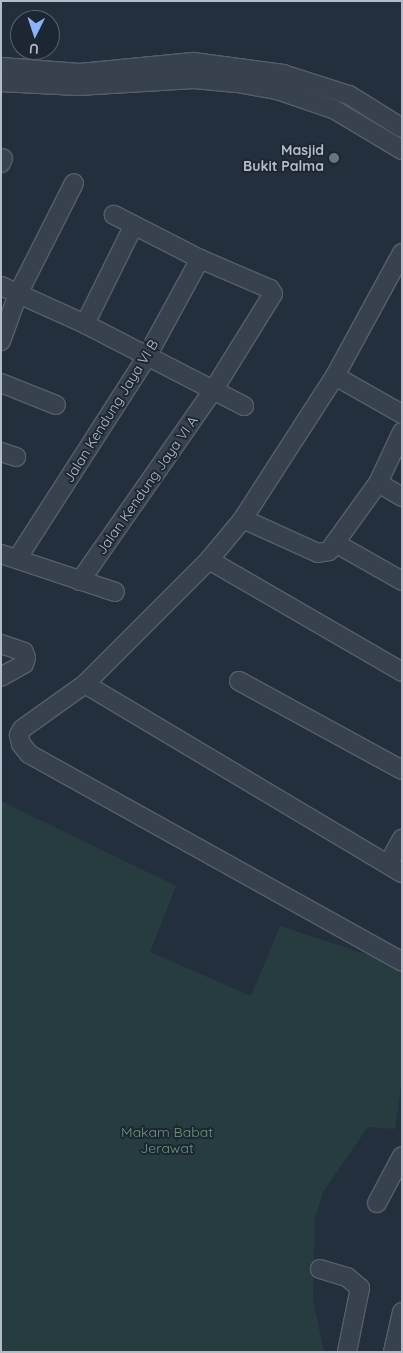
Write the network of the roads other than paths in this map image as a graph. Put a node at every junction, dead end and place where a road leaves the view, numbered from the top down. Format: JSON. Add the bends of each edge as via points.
{"nodes":[{"id":1,"x":1,"y":67,"type":"edge"},
{"id":2,"x":194,"y":70,"type":"junction"},
{"id":3,"x":1,"y":82,"type":"edge"},
{"id":4,"x":400,"y":122,"type":"edge"},
{"id":5,"x":396,"y":147,"type":"edge"},
{"id":6,"x":74,"y":183,"type":"dead end"},
{"id":7,"x":114,"y":215,"type":"dead end"},
{"id":8,"x":134,"y":225,"type":"junction"},
{"id":9,"x":402,"y":253,"type":"edge"},
{"id":10,"x":200,"y":259,"type":"junction"},
{"id":11,"x":1,"y":286,"type":"edge"},
{"id":12,"x":18,"y":294,"type":"junction"},
{"id":13,"x":85,"y":324,"type":"junction"},
{"id":14,"x":1,"y":341,"type":"edge"},
{"id":15,"x":146,"y":358,"type":"junction"},
{"id":16,"x":335,"y":376,"type":"junction"},
{"id":17,"x":1,"y":383,"type":"edge"},
{"id":18,"x":214,"y":390,"type":"junction"},
{"id":19,"x":56,"y":405,"type":"dead end"},
{"id":20,"x":244,"y":406,"type":"dead end"},
{"id":21,"x":402,"y":414,"type":"edge"},
{"id":22,"x":402,"y":432,"type":"edge"},
{"id":23,"x":378,"y":483,"type":"junction"},
{"id":24,"x":402,"y":496,"type":"edge"},
{"id":25,"x":243,"y":519,"type":"junction"},
{"id":26,"x":337,"y":544,"type":"junction"},
{"id":27,"x":9,"y":557,"type":"edge"},
{"id":28,"x":210,"y":560,"type":"junction"},
{"id":29,"x":80,"y":581,"type":"junction"},
{"id":30,"x":402,"y":581,"type":"edge"},
{"id":31,"x":115,"y":592,"type":"dead end"},
{"id":32,"x":1,"y":644,"type":"edge"},
{"id":33,"x":402,"y":672,"type":"edge"},
{"id":34,"x":1,"y":677,"type":"edge"},
{"id":35,"x":240,"y":680,"type":"dead end"},
{"id":36,"x":85,"y":684,"type":"junction"},
{"id":37,"x":402,"y":770,"type":"edge"},
{"id":38,"x":402,"y":839,"type":"edge"},
{"id":39,"x":395,"y":868,"type":"edge"},
{"id":40,"x":402,"y":962,"type":"edge"},
{"id":41,"x":402,"y":1156,"type":"edge"},
{"id":42,"x":377,"y":1202,"type":"dead end"},
{"id":43,"x":320,"y":1269,"type":"dead end"},
{"id":44,"x":402,"y":1312,"type":"edge"},
{"id":45,"x":347,"y":1352,"type":"edge"},
{"id":46,"x":393,"y":1352,"type":"edge"}],
"edges":[{"from":1,"to":2,"type":"street","via":[[80,73]]},
{"from":2,"to":3,"type":"street","via":[[78,86]]},
{"from":2,"to":4,"type":"street","via":[[283,74],[349,95]]},
{"from":2,"to":5,"type":"street","via":[[277,90],[335,110]]},
{"from":4,"to":5,"type":"street"},
{"from":6,"to":12,"type":"street"},
{"from":7,"to":8,"type":"street"},
{"from":8,"to":10,"type":"street"},
{"from":8,"to":13,"type":"street"},
{"from":9,"to":16,"type":"street"},
{"from":10,"to":15,"type":"street","name":"Jalan Kendung Jaya VI B"},
{"from":10,"to":18,"type":"street","name":"Jalan Kendung Jaya VI A","via":[[270,289],[272,294]]},
{"from":11,"to":12,"type":"street"},
{"from":12,"to":13,"type":"street"},
{"from":12,"to":14,"type":"street"},
{"from":13,"to":15,"type":"street"},
{"from":15,"to":18,"type":"street"},
{"from":15,"to":27,"type":"street","name":"Jalan Kendung Jaya VI B"},
{"from":16,"to":21,"type":"street"},
{"from":16,"to":25,"type":"street"},
{"from":17,"to":19,"type":"street"},
{"from":18,"to":20,"type":"street"},
{"from":18,"to":29,"type":"street","name":"Jalan Kendung Jaya VI A"},
{"from":22,"to":23,"type":"street"},
{"from":23,"to":24,"type":"street"},
{"from":23,"to":26,"type":"street"},
{"from":25,"to":26,"type":"street","via":[[318,553],[324,554]]},
{"from":25,"to":28,"type":"street"},
{"from":26,"to":30,"type":"street"},
{"from":27,"to":29,"type":"street"},
{"from":28,"to":33,"type":"street"},
{"from":28,"to":36,"type":"street"},
{"from":29,"to":31,"type":"street"},
{"from":32,"to":34,"type":"street","via":[[24,652],[26,658],[24,664]]},
{"from":35,"to":37,"type":"street"},
{"from":36,"to":39,"type":"street"},
{"from":36,"to":40,"type":"street","via":[[22,729],[21,744],[29,754]]},
{"from":38,"to":39,"type":"street"},
{"from":41,"to":42,"type":"street"},
{"from":43,"to":45,"type":"street","via":[[347,1276],[360,1288]]},
{"from":44,"to":46,"type":"street"}]}
